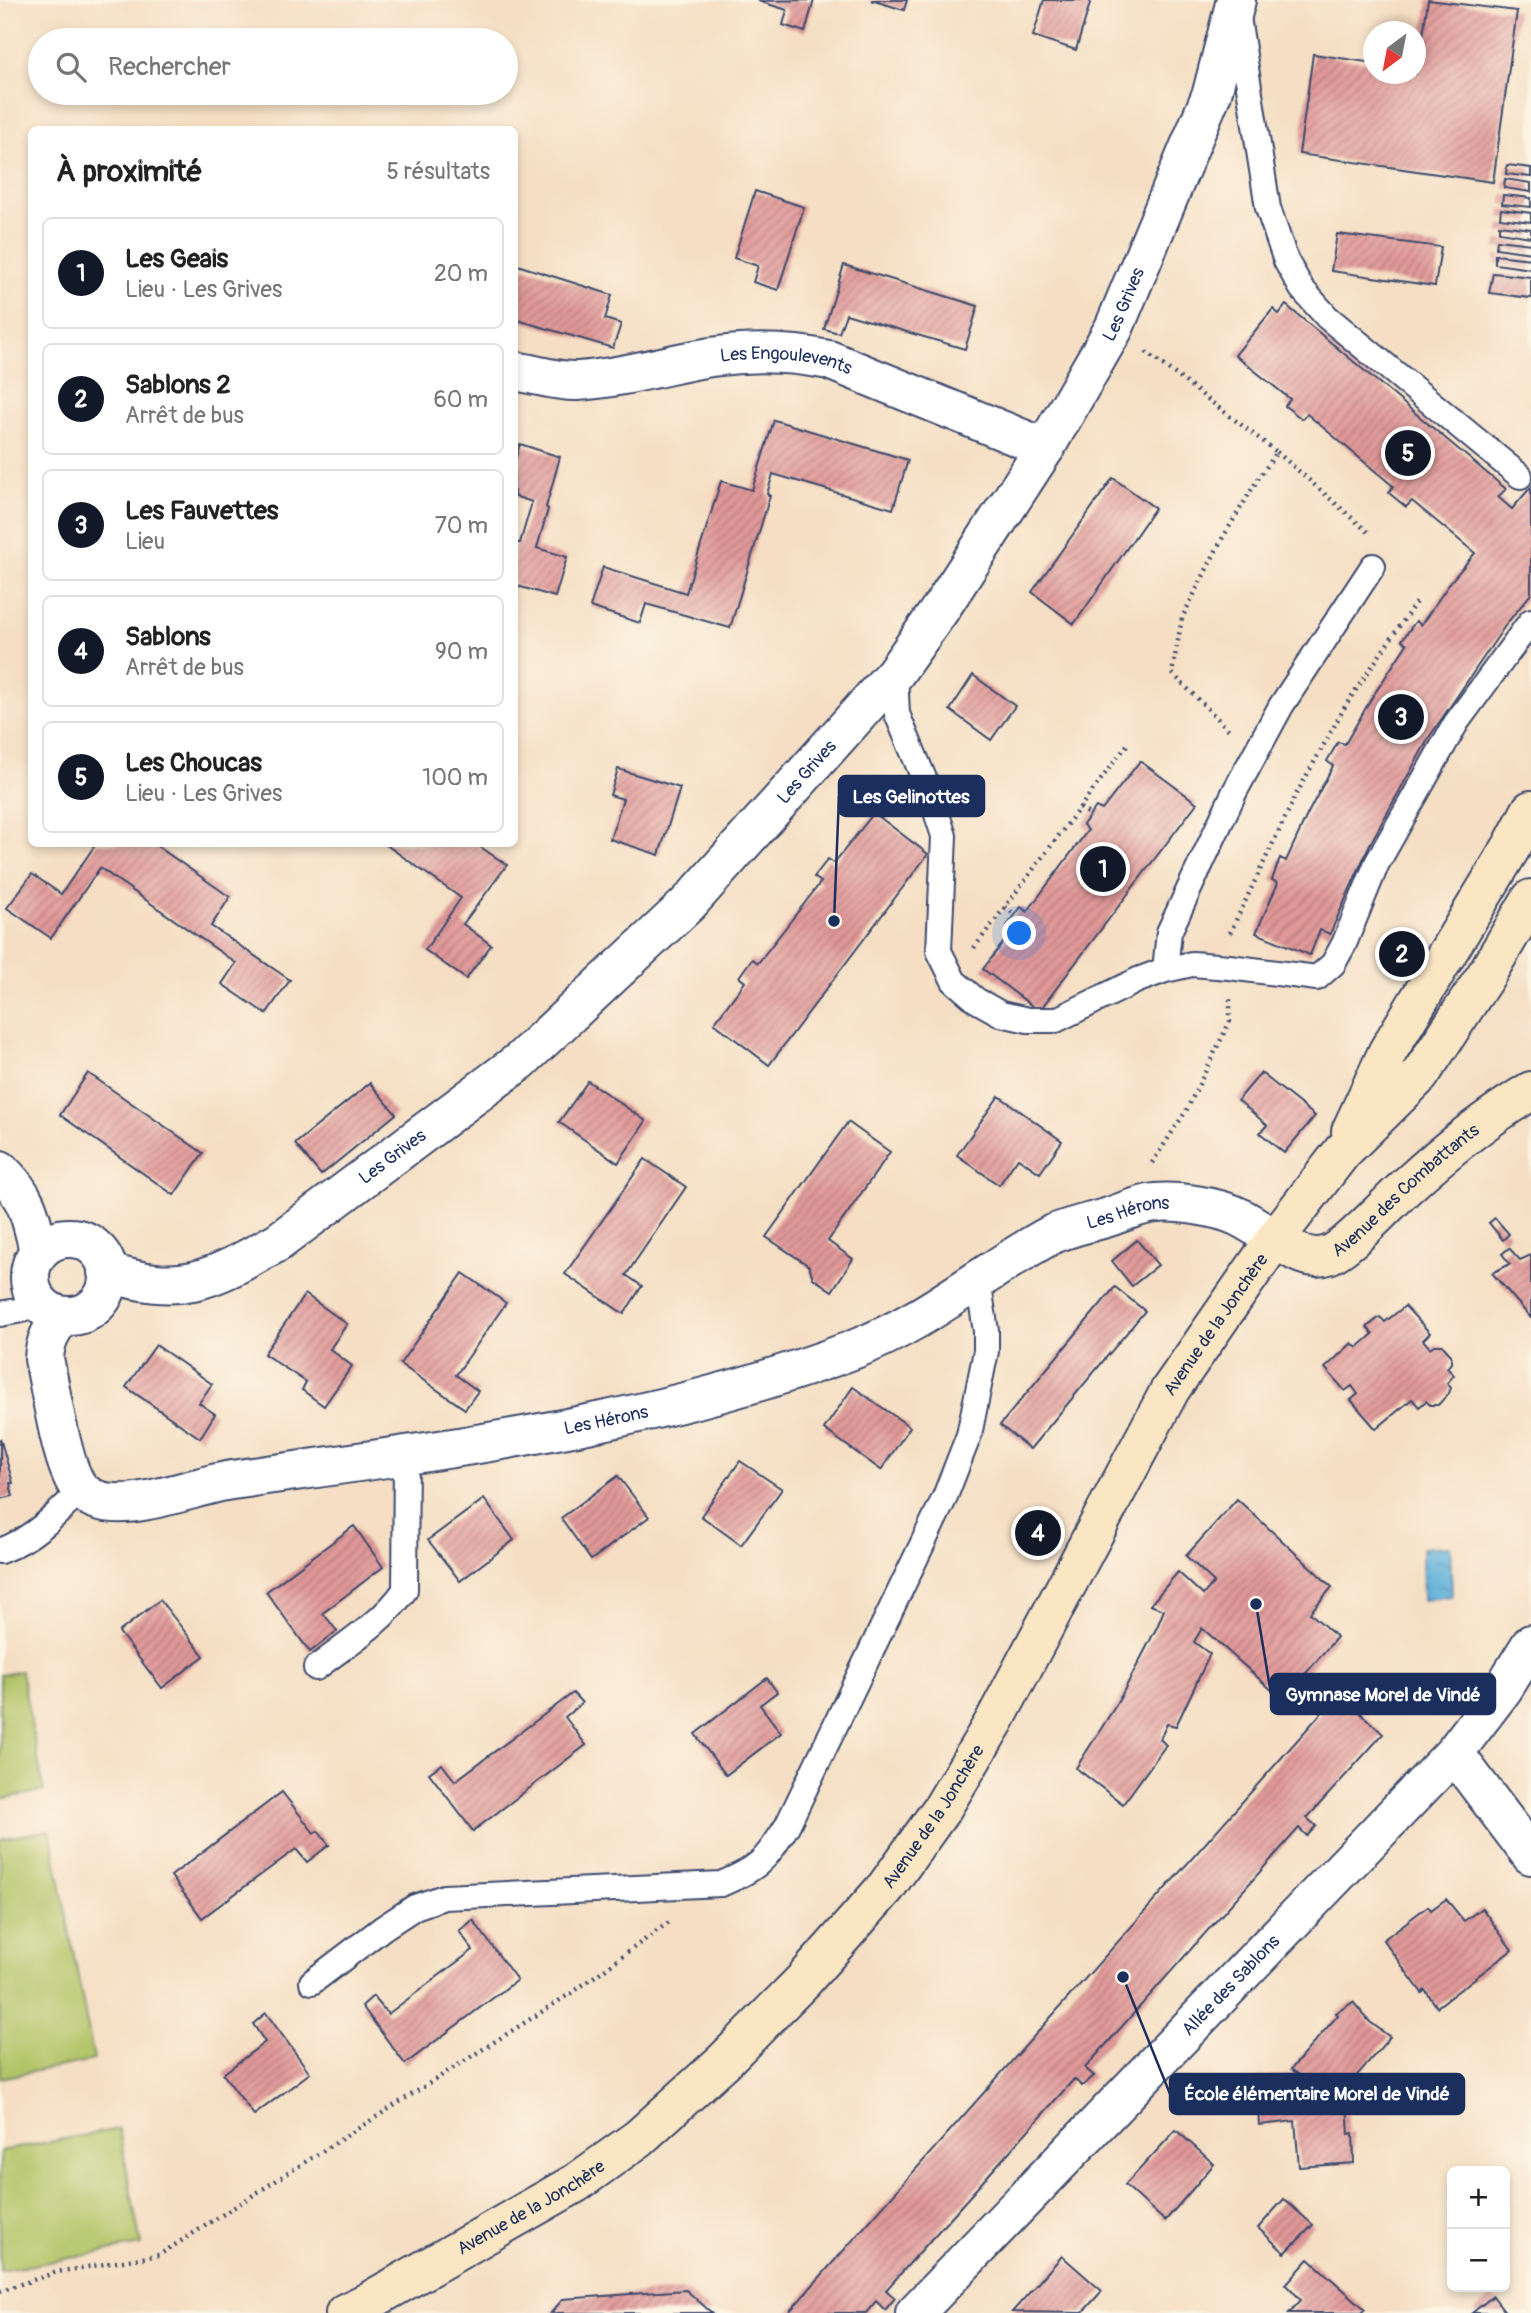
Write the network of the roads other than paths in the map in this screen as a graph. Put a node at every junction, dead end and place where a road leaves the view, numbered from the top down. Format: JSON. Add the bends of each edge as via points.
{"nodes":[{"id":1,"x":1235,"y":1,"type":"edge"},
{"id":2,"x":518,"y":372,"type":"edge"},
{"id":3,"x":1045,"y":448,"type":"junction"},
{"id":4,"x":1520,"y":476,"type":"dead end"},
{"id":5,"x":1373,"y":566,"type":"road end"},
{"id":6,"x":1531,"y":621,"type":"edge"},
{"id":7,"x":895,"y":673,"type":"junction"},
{"id":8,"x":1531,"y":810,"type":"edge"},
{"id":9,"x":1531,"y":899,"type":"edge"},
{"id":10,"x":1166,"y":970,"type":"junction"},
{"id":11,"x":1531,"y":1091,"type":"edge"},
{"id":12,"x":1342,"y":1152,"type":"junction"},
{"id":13,"x":0,"y":1170,"type":"edge"},
{"id":14,"x":1275,"y":1239,"type":"junction"},
{"id":15,"x":39,"y":1251,"type":"junction"},
{"id":16,"x":107,"y":1272,"type":"junction"},
{"id":17,"x":978,"y":1281,"type":"junction"},
{"id":18,"x":51,"y":1310,"type":"junction"},
{"id":19,"x":0,"y":1314,"type":"edge"},
{"id":20,"x":406,"y":1455,"type":"junction"},
{"id":21,"x":80,"y":1491,"type":"junction"},
{"id":22,"x":0,"y":1551,"type":"edge"},
{"id":23,"x":1531,"y":1644,"type":"edge"},
{"id":24,"x":316,"y":1668,"type":"dead end"},
{"id":25,"x":1454,"y":1753,"type":"junction"},
{"id":26,"x":1531,"y":1856,"type":"edge"},
{"id":27,"x":312,"y":1982,"type":"dead end"},
{"id":28,"x":345,"y":2313,"type":"edge"},
{"id":29,"x":915,"y":2313,"type":"edge"}],
"edges":[{"from":1,"to":3,"type":"street","name":"Les Grives","via":[[1212,93],[1114,328]]},
{"from":1,"to":4,"type":"lane","via":[[1268,208],[1286,261],[1302,289],[1327,317]]},
{"from":2,"to":3,"type":"street","name":"Les Engoulevents","via":[[575,381],[713,357],[772,352],[810,356]]},
{"from":3,"to":7,"type":"street","name":"Les Grives"},
{"from":5,"to":10,"type":"lane","via":[[1281,706],[1235,791],[1169,932]]},
{"from":6,"to":10,"type":"lane","via":[[1469,704],[1426,773],[1377,863],[1333,964],[1317,978],[1192,964]]},
{"from":7,"to":10,"type":"lane","via":[[897,714],[944,836],[939,951],[954,981],[1001,1014],[1056,1020]]},
{"from":7,"to":16,"type":"street","name":"Les Grives","via":[[690,903],[520,1061],[278,1242],[238,1264],[197,1281],[168,1285]]},
{"from":8,"to":12,"type":"street","name":"Avenue de la Jonchère","via":[[1388,1051]]},
{"from":9,"to":12,"type":"street","name":"Avenue de la Jonchère","via":[[1420,1075]]},
{"from":11,"to":14,"type":"street","name":"Avenue des Combattants","via":[[1410,1182],[1337,1252],[1313,1258]]},
{"from":12,"to":14,"type":"street","name":"Avenue de la Jonchère"},
{"from":13,"to":15,"type":"street","via":[[27,1203]]},
{"from":14,"to":17,"type":"street","name":"Les Hérons","via":[[1237,1216],[1155,1202],[1052,1234]]},
{"from":14,"to":28,"type":"street","name":"Avenue de la Jonchère","via":[[1170,1390],[994,1722],[943,1807],[846,1934],[724,2061],[639,2138],[576,2183]]},
{"from":15,"to":16,"type":"street","via":[[66,1238],[80,1240],[103,1258]]},
{"from":15,"to":18,"type":"street","via":[[29,1277],[32,1291]]},
{"from":16,"to":18,"type":"street","via":[[102,1299],[91,1310],[78,1316]]},
{"from":17,"to":20,"type":"street","name":"Les Hérons","via":[[860,1347],[764,1382],[503,1440]]},
{"from":17,"to":27,"type":"lane","via":[[986,1351],[969,1435],[944,1499],[787,1826],[768,1856],[748,1873],[721,1884],[444,1897],[415,1907]]},
{"from":18,"to":19,"type":"lane"},
{"from":18,"to":21,"type":"street","via":[[44,1359],[67,1465]]},
{"from":20,"to":21,"type":"street","name":"Les Hérons","via":[[226,1480],[140,1502],[104,1503]]},
{"from":20,"to":24,"type":"lane","via":[[405,1590],[379,1620]]},
{"from":21,"to":22,"type":"lane","via":[[55,1517]]},
{"from":23,"to":25,"type":"street","name":"Allée des Sablons"},
{"from":25,"to":26,"type":"street"},
{"from":25,"to":29,"type":"street","name":"Allée des Sablons"}]}
